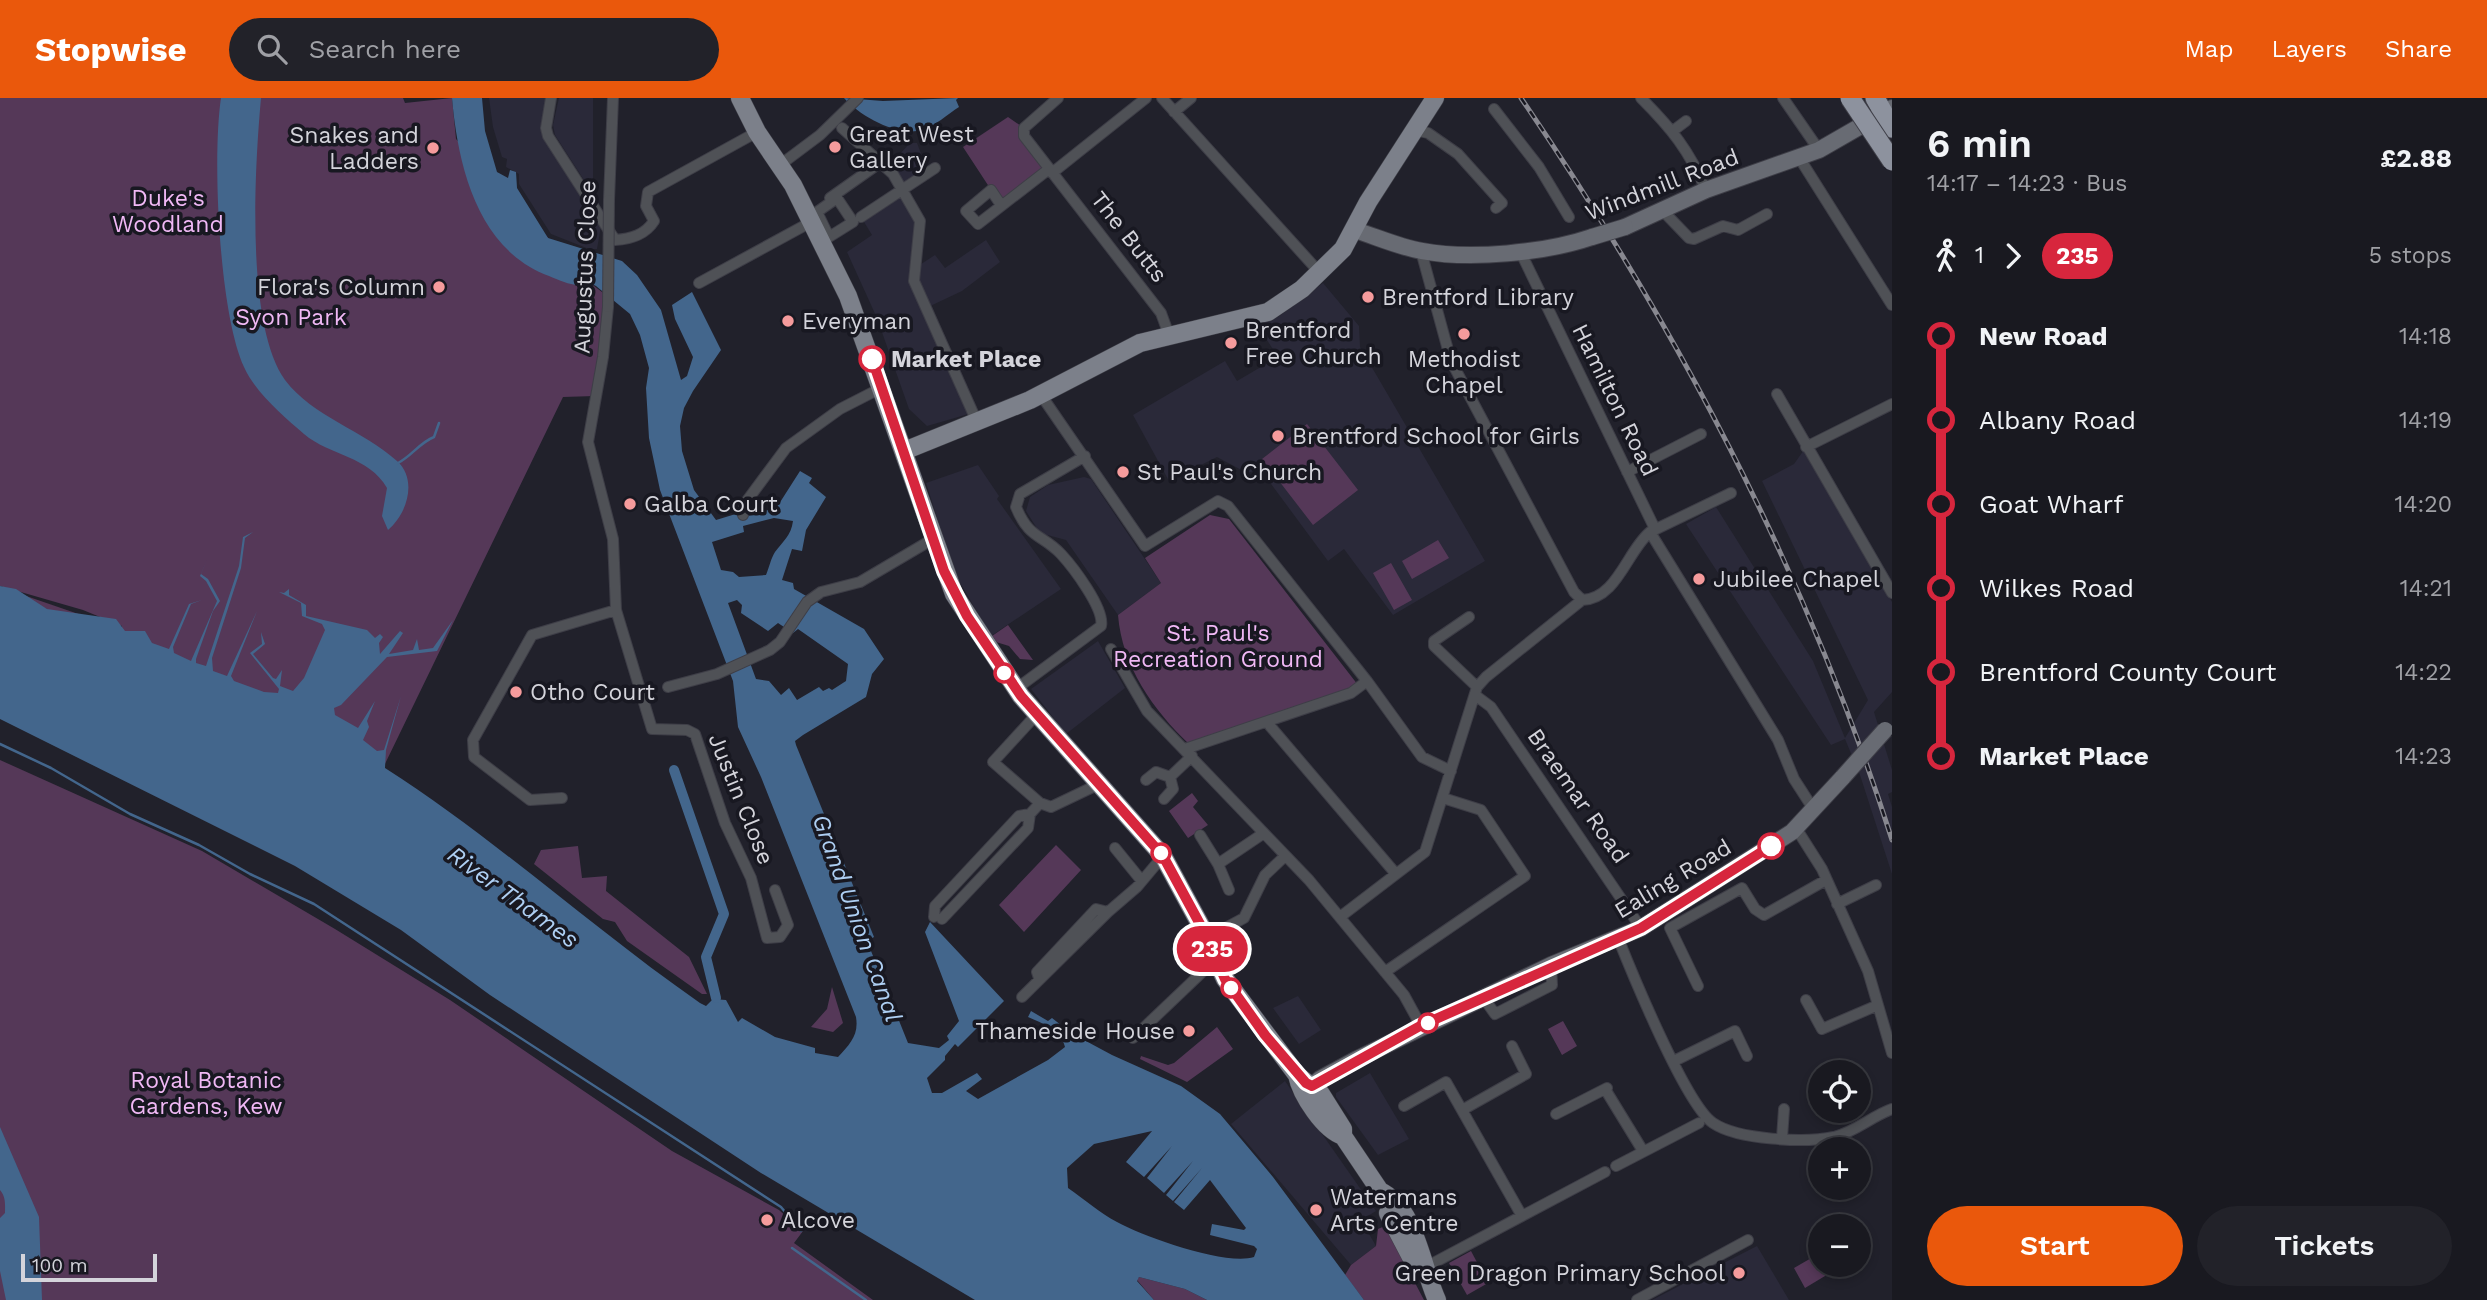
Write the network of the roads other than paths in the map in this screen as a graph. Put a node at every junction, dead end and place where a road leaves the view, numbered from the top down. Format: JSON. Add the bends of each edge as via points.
{"nodes":[{"id":1,"x":551,"y":98,"type":"edge"},
{"id":2,"x":613,"y":98,"type":"edge"},
{"id":3,"x":740,"y":98,"type":"edge"},
{"id":4,"x":859,"y":98,"type":"edge"},
{"id":5,"x":1058,"y":98,"type":"edge"},
{"id":6,"x":1146,"y":98,"type":"edge"},
{"id":7,"x":1161,"y":98,"type":"edge"},
{"id":8,"x":1191,"y":98,"type":"edge"},
{"id":9,"x":1435,"y":98,"type":"edge"},
{"id":10,"x":1641,"y":98,"type":"edge"},
{"id":11,"x":1783,"y":98,"type":"edge"},
{"id":12,"x":1843,"y":98,"type":"edge"},
{"id":13,"x":1850,"y":98,"type":"edge"},
{"id":14,"x":1864,"y":98,"type":"edge"},
{"id":15,"x":1494,"y":109,"type":"dead end"},
{"id":16,"x":1885,"y":112,"type":"edge"},
{"id":17,"x":1174,"y":113,"type":"junction"},
{"id":18,"x":1686,"y":121,"type":"dead end"},
{"id":19,"x":1861,"y":126,"type":"junction"},
{"id":20,"x":842,"y":128,"type":"dead end"},
{"id":21,"x":1414,"y":130,"type":"junction"},
{"id":22,"x":1674,"y":130,"type":"junction"},
{"id":23,"x":757,"y":132,"type":"junction"},
{"id":24,"x":1892,"y":141,"type":"edge"},
{"id":25,"x":1819,"y":150,"type":"junction"},
{"id":26,"x":1800,"y":159,"type":"junction"},
{"id":27,"x":1892,"y":161,"type":"edge"},
{"id":28,"x":881,"y":162,"type":"junction"},
{"id":29,"x":780,"y":165,"type":"junction"},
{"id":30,"x":935,"y":168,"type":"dead end"},
{"id":31,"x":1050,"y":171,"type":"junction"},
{"id":32,"x":1892,"y":171,"type":"edge"},
{"id":33,"x":902,"y":189,"type":"junction"},
{"id":34,"x":1706,"y":190,"type":"junction"},
{"id":35,"x":1001,"y":205,"type":"dead end"},
{"id":36,"x":1496,"y":208,"type":"dead end"},
{"id":37,"x":1663,"y":211,"type":"junction"},
{"id":38,"x":1767,"y":214,"type":"dead end"},
{"id":39,"x":1569,"y":217,"type":"dead end"},
{"id":40,"x":809,"y":218,"type":"junction"},
{"id":41,"x":861,"y":218,"type":"dead end"},
{"id":42,"x":1355,"y":230,"type":"junction"},
{"id":43,"x":1421,"y":251,"type":"junction"},
{"id":44,"x":1520,"y":251,"type":"junction"},
{"id":45,"x":1320,"y":273,"type":"junction"},
{"id":46,"x":699,"y":282,"type":"dead end"},
{"id":47,"x":1892,"y":305,"type":"edge"},
{"id":48,"x":1169,"y":335,"type":"junction"},
{"id":49,"x":883,"y":387,"type":"junction"},
{"id":50,"x":1777,"y":394,"type":"dead end"},
{"id":51,"x":1041,"y":395,"type":"junction"},
{"id":52,"x":1892,"y":404,"type":"edge"},
{"id":53,"x":977,"y":422,"type":"junction"},
{"id":54,"x":1701,"y":435,"type":"dead end"},
{"id":55,"x":1806,"y":447,"type":"junction"},
{"id":56,"x":904,"y":451,"type":"junction"},
{"id":57,"x":1085,"y":457,"type":"junction"},
{"id":58,"x":1627,"y":472,"type":"junction"},
{"id":59,"x":1731,"y":493,"type":"dead end"},
{"id":60,"x":743,"y":515,"type":"dead end"},
{"id":61,"x":1652,"y":530,"type":"junction"},
{"id":62,"x":933,"y":539,"type":"junction"},
{"id":63,"x":1892,"y":593,"type":"edge"},
{"id":64,"x":1582,"y":600,"type":"junction"},
{"id":65,"x":616,"y":610,"type":"junction"},
{"id":66,"x":1469,"y":617,"type":"dead end"},
{"id":67,"x":1111,"y":649,"type":"dead end"},
{"id":68,"x":1367,"y":681,"type":"junction"},
{"id":69,"x":668,"y":687,"type":"dead end"},
{"id":70,"x":1016,"y":689,"type":"junction"},
{"id":71,"x":1476,"y":691,"type":"junction"},
{"id":72,"x":1036,"y":715,"type":"junction"},
{"id":73,"x":1270,"y":726,"type":"dead end"},
{"id":74,"x":1888,"y":726,"type":"edge"},
{"id":75,"x":1189,"y":752,"type":"junction"},
{"id":76,"x":1451,"y":771,"type":"junction"},
{"id":77,"x":1170,"y":777,"type":"junction"},
{"id":78,"x":1146,"y":780,"type":"dead end"},
{"id":79,"x":1097,"y":785,"type":"junction"},
{"id":80,"x":562,"y":798,"type":"dead end"},
{"id":81,"x":1443,"y":798,"type":"junction"},
{"id":82,"x":1164,"y":799,"type":"dead end"},
{"id":83,"x":1041,"y":803,"type":"junction"},
{"id":84,"x":1814,"y":810,"type":"junction"},
{"id":85,"x":1796,"y":828,"type":"junction"},
{"id":86,"x":1264,"y":833,"type":"junction"},
{"id":87,"x":1200,"y":835,"type":"dead end"},
{"id":88,"x":1115,"y":848,"type":"dead end"},
{"id":89,"x":1163,"y":856,"type":"junction"},
{"id":90,"x":1285,"y":856,"type":"junction"},
{"id":91,"x":1218,"y":864,"type":"junction"},
{"id":92,"x":1396,"y":874,"type":"junction"},
{"id":93,"x":1141,"y":880,"type":"junction"},
{"id":94,"x":1826,"y":880,"type":"junction"},
{"id":95,"x":1876,"y":885,"type":"dead end"},
{"id":96,"x":775,"y":890,"type":"dead end"},
{"id":97,"x":1229,"y":890,"type":"dead end"},
{"id":98,"x":1836,"y":904,"type":"junction"},
{"id":99,"x":1340,"y":917,"type":"junction"},
{"id":100,"x":938,"y":918,"type":"dead end"},
{"id":101,"x":1641,"y":928,"type":"junction"},
{"id":102,"x":1207,"y":938,"type":"junction"},
{"id":103,"x":1618,"y":938,"type":"junction"},
{"id":104,"x":1216,"y":959,"type":"junction"},
{"id":105,"x":1385,"y":972,"type":"junction"},
{"id":106,"x":1698,"y":986,"type":"dead end"},
{"id":107,"x":1022,"y":997,"type":"dead end"},
{"id":108,"x":1806,"y":1000,"type":"dead end"},
{"id":109,"x":1878,"y":1005,"type":"junction"},
{"id":110,"x":1420,"y":1026,"type":"junction"},
{"id":111,"x":1133,"y":1038,"type":"dead end"},
{"id":112,"x":1512,"y":1046,"type":"dead end"},
{"id":113,"x":1892,"y":1053,"type":"edge"},
{"id":114,"x":1747,"y":1056,"type":"dead end"},
{"id":115,"x":1674,"y":1061,"type":"junction"},
{"id":116,"x":1306,"y":1087,"type":"junction"},
{"id":117,"x":1404,"y":1105,"type":"dead end"},
{"id":118,"x":1464,"y":1109,"type":"junction"},
{"id":119,"x":1784,"y":1109,"type":"dead end"},
{"id":120,"x":1892,"y":1109,"type":"edge"},
{"id":121,"x":1556,"y":1114,"type":"dead end"},
{"id":122,"x":1699,"y":1123,"type":"dead end"},
{"id":123,"x":1782,"y":1138,"type":"junction"},
{"id":124,"x":1643,"y":1151,"type":"junction"},
{"id":125,"x":1616,"y":1166,"type":"dead end"},
{"id":126,"x":1605,"y":1172,"type":"dead end"},
{"id":127,"x":1522,"y":1216,"type":"junction"},
{"id":128,"x":1748,"y":1240,"type":"dead end"},
{"id":129,"x":1424,"y":1268,"type":"junction"},
{"id":130,"x":1437,"y":1300,"type":"edge"},
{"id":131,"x":1637,"y":1300,"type":"edge"}],
"edges":[{"from":1,"to":23,"type":"street","via":[[548,136],[615,240],[629,240],[656,225],[646,206],[648,192]]},
{"from":2,"to":65,"type":"street","name":"Augustus Close","bridge":true,"via":[[608,307],[588,442],[613,539]]},
{"from":3,"to":23,"type":"main road"},
{"from":4,"to":29,"type":"street"},
{"from":5,"to":31,"type":"street","name":"The Butts","via":[[1023,132]]},
{"from":6,"to":31,"type":"street"},
{"from":7,"to":17,"type":"street"},
{"from":8,"to":17,"type":"street"},
{"from":9,"to":21,"type":"main road"},
{"from":10,"to":22,"type":"street"},
{"from":11,"to":25,"type":"street"},
{"from":12,"to":19,"type":"highway"},
{"from":13,"to":27,"type":"highway","bridge":true},
{"from":14,"to":24,"type":"highway"},
{"from":15,"to":39,"type":"street","via":[[1539,167]]},
{"from":16,"to":19,"type":"main road","name":"Windmill Road"},
{"from":17,"to":45,"type":"street"},
{"from":18,"to":22,"type":"street"},
{"from":19,"to":25,"type":"main road","name":"Windmill Road"},
{"from":19,"to":32,"type":"highway"},
{"from":20,"to":28,"type":"street"},
{"from":21,"to":36,"type":"street","via":[[1428,133],[1458,155],[1502,203]]},
{"from":21,"to":42,"type":"main road"},
{"from":22,"to":34,"type":"street"},
{"from":23,"to":29,"type":"main road"},
{"from":25,"to":26,"type":"main road","name":"Windmill Road"},
{"from":26,"to":34,"type":"main road","name":"Windmill Road"},
{"from":26,"to":47,"type":"street"},
{"from":28,"to":33,"type":"street"},
{"from":28,"to":40,"type":"street"},
{"from":29,"to":40,"type":"main road"},
{"from":30,"to":33,"type":"street"},
{"from":31,"to":35,"type":"street"},
{"from":31,"to":48,"type":"street","name":"The Butts","via":[[1161,313]]},
{"from":33,"to":41,"type":"street"},
{"from":33,"to":53,"type":"street","via":[[920,221],[914,281]]},
{"from":34,"to":37,"type":"main road","name":"Windmill Road"},
{"from":37,"to":38,"type":"street","via":[[1694,239],[1723,226],[1738,230]]},
{"from":37,"to":44,"type":"main road","name":"Windmill Road","bridge":true,"via":[[1592,237]]},
{"from":40,"to":46,"type":"street"},
{"from":40,"to":49,"type":"main road","via":[[851,303]]},
{"from":42,"to":43,"type":"main road","name":"Windmill Road"},
{"from":42,"to":45,"type":"main road"},
{"from":43,"to":44,"type":"main road","name":"Windmill Road"},
{"from":43,"to":64,"type":"street","via":[[1451,361],[1522,498]]},
{"from":44,"to":58,"type":"street","name":"Hamilton Road"},
{"from":45,"to":48,"type":"main road","via":[[1268,312]]},
{"from":48,"to":51,"type":"main road","via":[[1140,343]]},
{"from":49,"to":56,"type":"main road"},
{"from":49,"to":60,"type":"street","via":[[840,409],[786,448],[743,506]]},
{"from":50,"to":55,"type":"street"},
{"from":51,"to":53,"type":"main road"},
{"from":51,"to":57,"type":"street"},
{"from":52,"to":55,"type":"street"},
{"from":53,"to":56,"type":"main road"},
{"from":54,"to":58,"type":"street"},
{"from":55,"to":63,"type":"street"},
{"from":56,"to":62,"type":"main road"},
{"from":57,"to":68,"type":"street","via":[[1138,539],[1149,546],[1223,502]]},
{"from":57,"to":70,"type":"street","via":[[1020,494],[1015,503],[1031,533],[1061,554],[1096,604],[1102,616],[1099,629]]},
{"from":58,"to":61,"type":"street","name":"Hamilton Road"},
{"from":59,"to":61,"type":"street"},
{"from":61,"to":64,"type":"street","via":[[1632,552],[1619,578],[1589,600]]},
{"from":61,"to":84,"type":"street","name":"Hamilton Road","via":[[1779,740],[1794,779]]},
{"from":62,"to":69,"type":"street","via":[[860,582],[831,587],[807,602],[770,650]]},
{"from":62,"to":70,"type":"main road","via":[[954,594]]},
{"from":64,"to":71,"type":"street","via":[[1494,668]]},
{"from":65,"to":80,"type":"street","via":[[532,635],[473,740],[474,757],[530,800]]},
{"from":65,"to":96,"type":"street","name":"Justin Close","via":[[652,729],[695,734],[725,823],[751,877],[767,938],[780,937],[788,925]]},
{"from":66,"to":71,"type":"street","name":"Braemar Road","via":[[1434,641],[1434,646]]},
{"from":67,"to":75,"type":"street","via":[[1147,712]]},
{"from":68,"to":75,"type":"street","via":[[1351,693]]},
{"from":68,"to":76,"type":"street","via":[[1422,757]]},
{"from":70,"to":72,"type":"main road"},
{"from":71,"to":76,"type":"street"},
{"from":71,"to":101,"type":"street","name":"Braemar Road"},
{"from":72,"to":79,"type":"main road"},
{"from":72,"to":83,"type":"street","via":[[993,762]]},
{"from":73,"to":92,"type":"street"},
{"from":74,"to":84,"type":"main road","name":"Ealing Road","bridge":true},
{"from":75,"to":77,"type":"street"},
{"from":75,"to":86,"type":"street"},
{"from":76,"to":81,"type":"street"},
{"from":77,"to":78,"type":"street","via":[[1156,772]]},
{"from":77,"to":82,"type":"street","via":[[1173,789]]},
{"from":79,"to":83,"type":"street","via":[[1051,807]]},
{"from":79,"to":89,"type":"main road"},
{"from":81,"to":92,"type":"street","via":[[1425,852]]},
{"from":81,"to":105,"type":"street","via":[[1481,810],[1525,876]]},
{"from":83,"to":100,"type":"street","via":[[1030,814],[1019,816],[935,906]]},
{"from":84,"to":85,"type":"main road","name":"Ealing Road"},
{"from":85,"to":94,"type":"street"},
{"from":85,"to":101,"type":"main road","name":"Ealing Road"},
{"from":86,"to":90,"type":"street"},
{"from":86,"to":91,"type":"street"},
{"from":87,"to":91,"type":"street"},
{"from":88,"to":93,"type":"street"},
{"from":89,"to":93,"type":"street"},
{"from":89,"to":102,"type":"main road"},
{"from":90,"to":99,"type":"street"},
{"from":90,"to":102,"type":"street","via":[[1265,875],[1244,918]]},
{"from":91,"to":97,"type":"street"},
{"from":92,"to":99,"type":"street"},
{"from":93,"to":107,"type":"street","via":[[1110,911],[1096,909],[1037,972],[1039,978]]},
{"from":94,"to":98,"type":"street"},
{"from":94,"to":106,"type":"street","name":"Ealing Road","via":[[1764,915],[1742,888],[1670,928]]},
{"from":95,"to":98,"type":"street"},
{"from":98,"to":109,"type":"street","via":[[1868,971]]},
{"from":99,"to":105,"type":"street"},
{"from":101,"to":103,"type":"main road","name":"Ealing Road"},
{"from":102,"to":104,"type":"main road"},
{"from":103,"to":110,"type":"main road","name":"Ealing Road"},
{"from":103,"to":115,"type":"street"},
{"from":104,"to":111,"type":"street"},
{"from":104,"to":116,"type":"main road","via":[[1241,1003]]},
{"from":105,"to":110,"type":"street"},
{"from":108,"to":109,"type":"street","via":[[1822,1029]]},
{"from":109,"to":113,"type":"street"},
{"from":110,"to":116,"type":"main road","name":"Ealing Road"},
{"from":112,"to":118,"type":"street","via":[[1526,1074]]},
{"from":114,"to":115,"type":"street","via":[[1735,1031]]},
{"from":115,"to":123,"type":"street","via":[[1693,1098],[1716,1125],[1748,1136]]},
{"from":116,"to":129,"type":"main road","via":[[1335,1133],[1343,1136],[1380,1191],[1390,1196],[1420,1244]]},
{"from":117,"to":118,"type":"street","via":[[1446,1082]]},
{"from":118,"to":127,"type":"street"},
{"from":119,"to":123,"type":"street"},
{"from":120,"to":123,"type":"street","via":[[1833,1137]]},
{"from":121,"to":124,"type":"street","via":[[1606,1088]]},
{"from":122,"to":124,"type":"street"},
{"from":124,"to":125,"type":"street"},
{"from":126,"to":127,"type":"street"},
{"from":127,"to":129,"type":"street"},
{"from":128,"to":131,"type":"street"},
{"from":129,"to":130,"type":"main road"}]}
